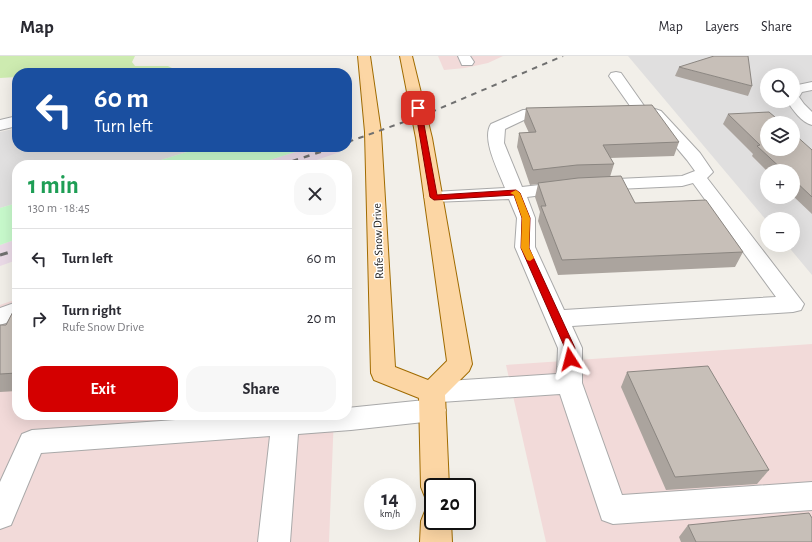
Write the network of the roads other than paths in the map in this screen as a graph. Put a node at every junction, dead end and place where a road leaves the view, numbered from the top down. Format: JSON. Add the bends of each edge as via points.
{"nodes":[{"id":1,"x":364,"y":56,"type":"edge"},
{"id":2,"x":406,"y":56,"type":"edge"},
{"id":3,"x":616,"y":76,"type":"dead end"},
{"id":4,"x":812,"y":86,"type":"edge"},
{"id":5,"x":800,"y":88,"type":"edge"},
{"id":6,"x":799,"y":108,"type":"edge"},
{"id":7,"x":570,"y":113,"type":"edge"},
{"id":8,"x":812,"y":120,"type":"edge"},
{"id":9,"x":12,"y":122,"type":"edge"},
{"id":10,"x":0,"y":125,"type":"edge"},
{"id":11,"x":697,"y":177,"type":"junction"},
{"id":12,"x":516,"y":193,"type":"junction"},
{"id":13,"x":434,"y":197,"type":"junction"},
{"id":14,"x":12,"y":312,"type":"edge"},
{"id":15,"x":0,"y":317,"type":"edge"},
{"id":16,"x":557,"y":319,"type":"junction"},
{"id":17,"x":569,"y":383,"type":"junction"},
{"id":18,"x":432,"y":401,"type":"junction"},
{"id":19,"x":274,"y":420,"type":"edge"},
{"id":20,"x":285,"y":420,"type":"edge"},
{"id":21,"x":352,"y":420,"type":"edge"},
{"id":22,"x":435,"y":478,"type":"edge"},
{"id":23,"x":812,"y":496,"type":"edge"},
{"id":24,"x":0,"y":515,"type":"edge"},
{"id":25,"x":436,"y":530,"type":"edge"},
{"id":26,"x":274,"y":542,"type":"edge"},
{"id":27,"x":436,"y":542,"type":"edge"}],
"edges":[{"from":1,"to":18,"type":"main road","name":"Rufe Snow Drive","via":[[373,132],[383,373]]},
{"from":2,"to":13,"type":"main road"},
{"from":3,"to":11,"type":"street","via":[[632,110],[656,114],[694,157],[704,172]]},
{"from":4,"to":5,"type":"street"},
{"from":6,"to":8,"type":"street"},
{"from":7,"to":12,"type":"street","via":[[523,115],[497,127],[496,143]]},
{"from":9,"to":10,"type":"street"},
{"from":11,"to":12,"type":"street","via":[[682,181],[574,186]]},
{"from":11,"to":16,"type":"street","via":[[793,304]]},
{"from":12,"to":13,"type":"street"},
{"from":12,"to":16,"type":"street","via":[[526,218],[525,248]]},
{"from":13,"to":18,"type":"main road","via":[[460,364]]},
{"from":14,"to":15,"type":"street"},
{"from":16,"to":17,"type":"street","via":[[570,348]]},
{"from":17,"to":18,"type":"street"},
{"from":17,"to":23,"type":"street","via":[[613,510]]},
{"from":18,"to":21,"type":"street"},
{"from":18,"to":22,"type":"main road"},
{"from":19,"to":24,"type":"street","via":[[32,442]]},
{"from":20,"to":26,"type":"street"},
{"from":25,"to":27,"type":"main road"}]}
